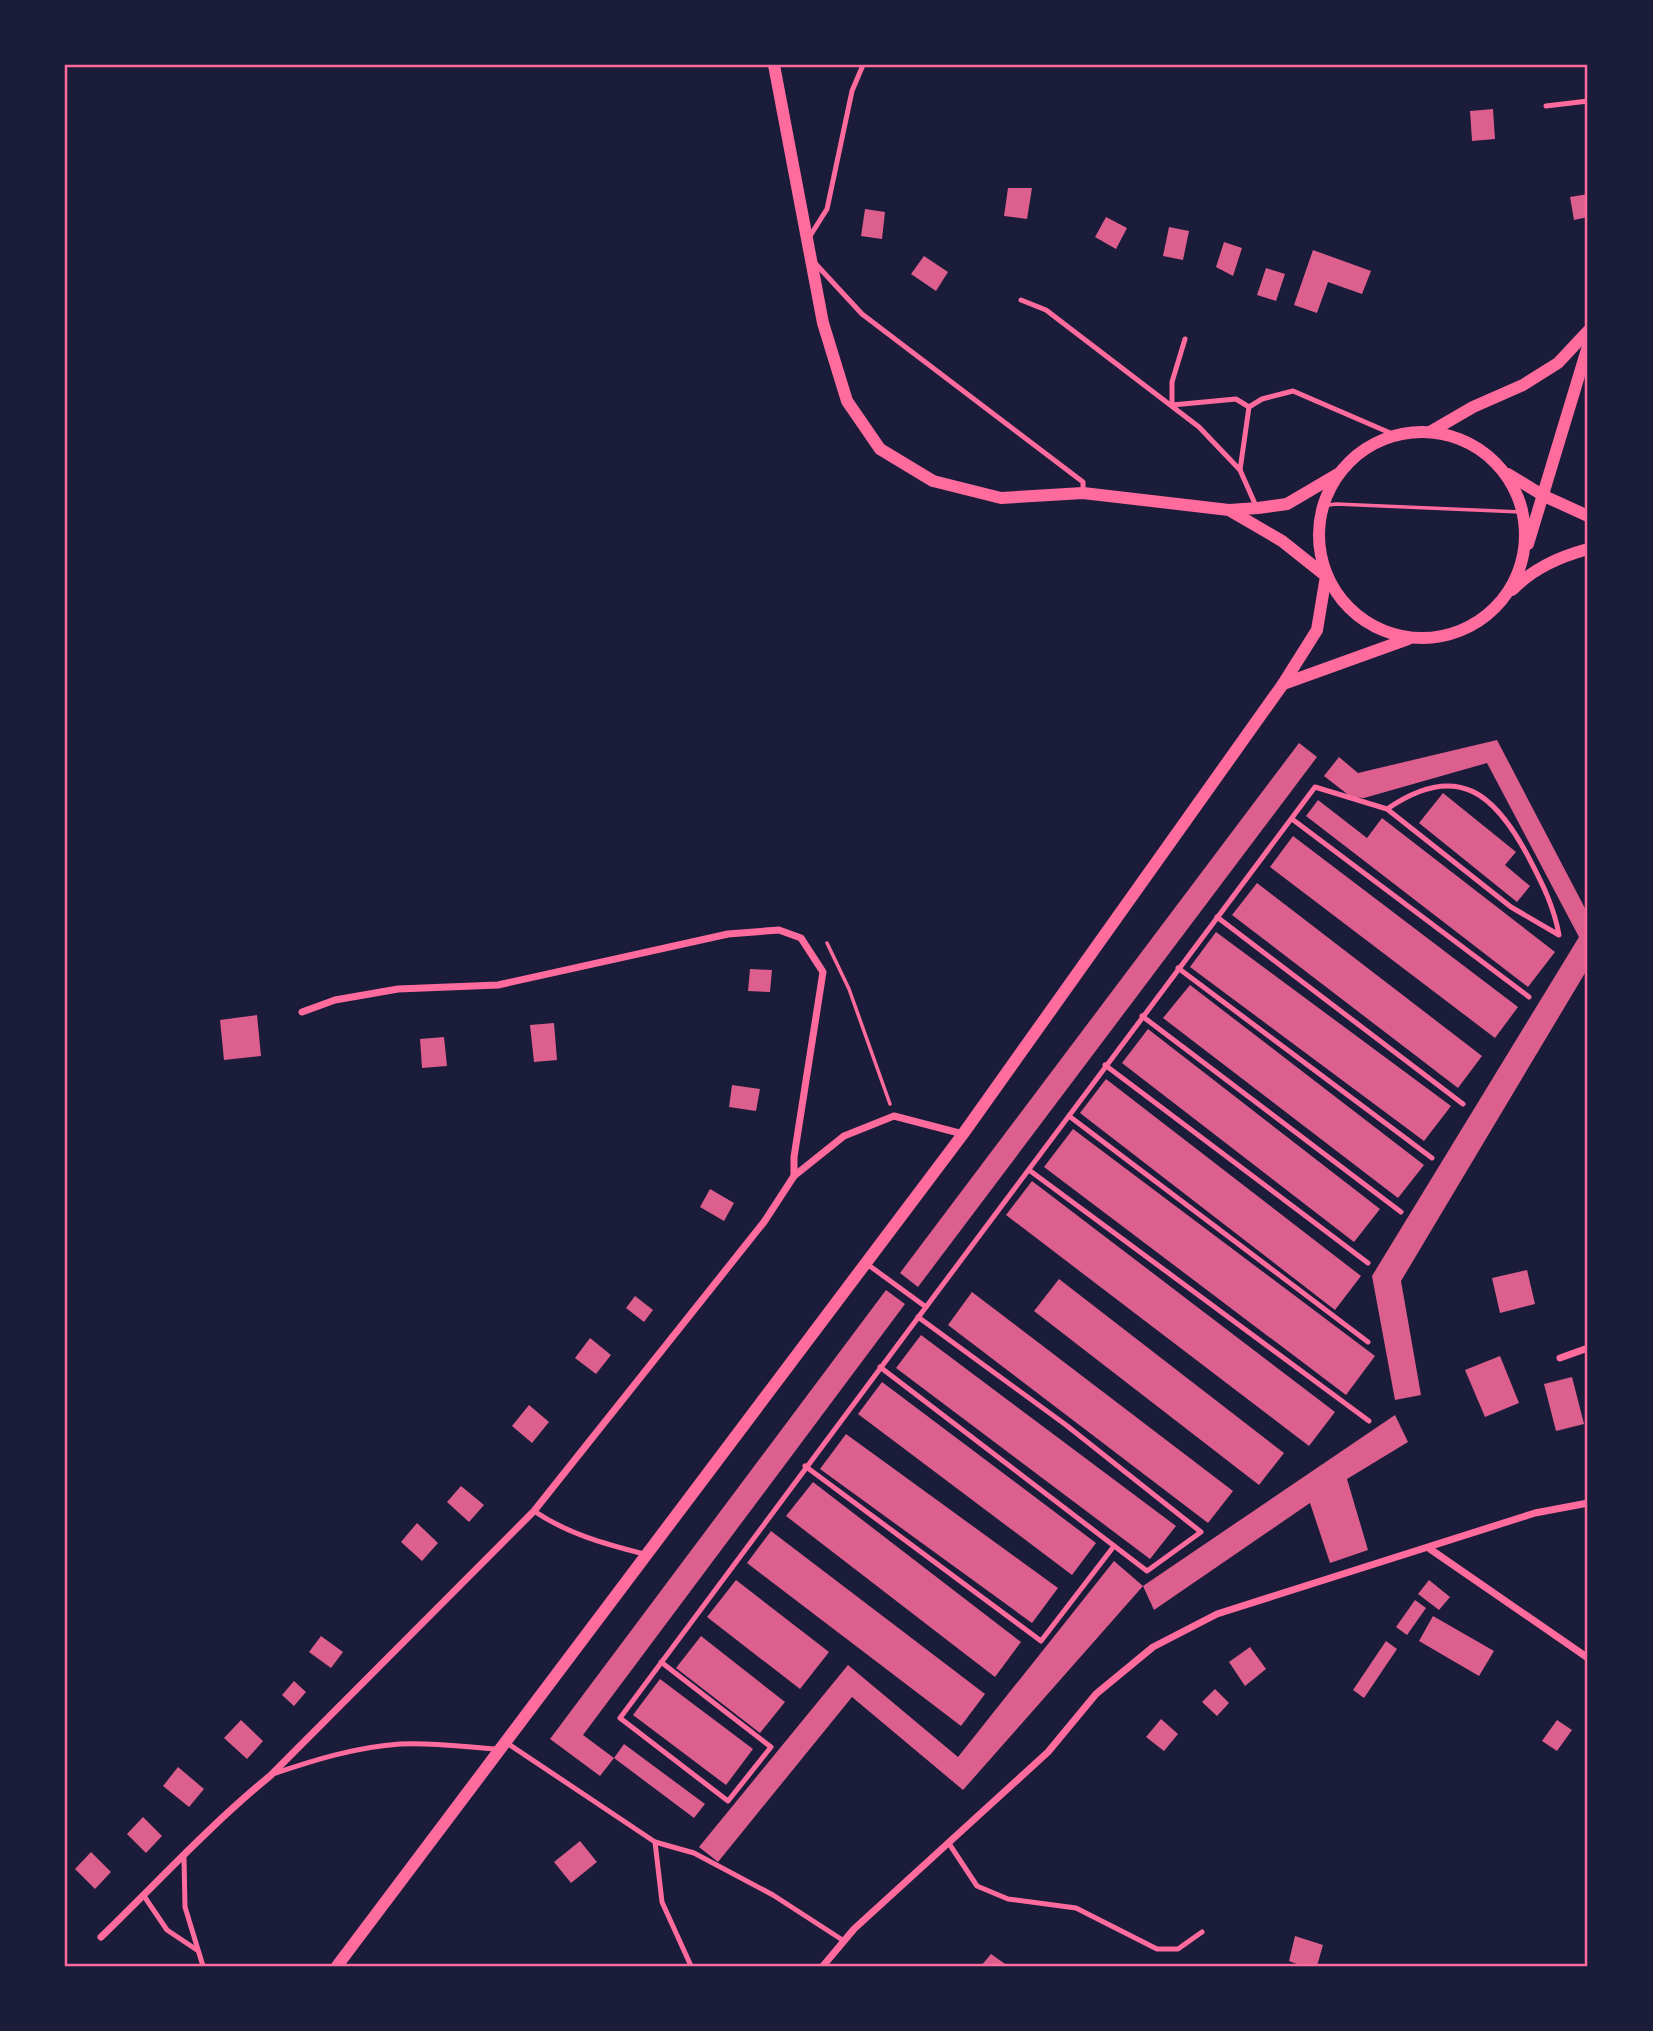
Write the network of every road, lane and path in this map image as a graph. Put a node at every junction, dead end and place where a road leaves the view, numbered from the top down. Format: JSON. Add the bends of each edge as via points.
{"nodes":[{"id":1,"x":774,"y":65,"type":"edge"},
{"id":2,"x":863,"y":65,"type":"edge"},
{"id":3,"x":1588,"y":101,"type":"edge"},
{"id":4,"x":1546,"y":106,"type":"dead end"},
{"id":5,"x":808,"y":239,"type":"junction"},
{"id":6,"x":812,"y":260,"type":"junction"},
{"id":7,"x":1021,"y":300,"type":"dead end"},
{"id":8,"x":1588,"y":331,"type":"edge"},
{"id":9,"x":1185,"y":339,"type":"dead end"},
{"id":10,"x":1588,"y":346,"type":"edge"},
{"id":11,"x":1172,"y":405,"type":"junction"},
{"id":12,"x":1248,"y":407,"type":"junction"},
{"id":13,"x":1430,"y":432,"type":"junction"},
{"id":14,"x":1395,"y":435,"type":"junction"},
{"id":15,"x":1240,"y":470,"type":"junction"},
{"id":16,"x":1504,"y":472,"type":"junction"},
{"id":17,"x":1339,"y":474,"type":"junction"},
{"id":18,"x":1083,"y":493,"type":"junction"},
{"id":19,"x":1544,"y":496,"type":"junction"},
{"id":20,"x":1322,"y":506,"type":"junction"},
{"id":21,"x":1258,"y":509,"type":"junction"},
{"id":22,"x":1229,"y":510,"type":"junction"},
{"id":23,"x":1523,"y":512,"type":"junction"},
{"id":24,"x":1588,"y":516,"type":"edge"},
{"id":25,"x":1588,"y":549,"type":"edge"},
{"id":26,"x":1523,"y":558,"type":"junction"},
{"id":27,"x":1326,"y":576,"type":"junction"},
{"id":28,"x":1506,"y":595,"type":"junction"},
{"id":29,"x":1410,"y":638,"type":"junction"},
{"id":30,"x":1283,"y":684,"type":"junction"},
{"id":31,"x":1387,"y":809,"type":"junction"},
{"id":32,"x":1292,"y":818,"type":"junction"},
{"id":33,"x":1217,"y":917,"type":"junction"},
{"id":34,"x":827,"y":943,"type":"dead end"},
{"id":35,"x":1178,"y":968,"type":"junction"},
{"id":36,"x":1529,"y":997,"type":"dead end"},
{"id":37,"x":302,"y":1012,"type":"dead end"},
{"id":38,"x":1142,"y":1016,"type":"junction"},
{"id":39,"x":1105,"y":1065,"type":"junction"},
{"id":40,"x":1463,"y":1104,"type":"dead end"},
{"id":41,"x":894,"y":1116,"type":"junction"},
{"id":42,"x":1069,"y":1116,"type":"junction"},
{"id":43,"x":964,"y":1134,"type":"junction"},
{"id":44,"x":1432,"y":1158,"type":"dead end"},
{"id":45,"x":1029,"y":1170,"type":"junction"},
{"id":46,"x":794,"y":1176,"type":"junction"},
{"id":47,"x":1401,"y":1212,"type":"dead end"},
{"id":48,"x":1368,"y":1263,"type":"dead end"},
{"id":49,"x":867,"y":1264,"type":"junction"},
{"id":50,"x":926,"y":1307,"type":"junction"},
{"id":51,"x":918,"y":1317,"type":"junction"},
{"id":52,"x":1368,"y":1342,"type":"dead end"},
{"id":53,"x":1588,"y":1348,"type":"edge"},
{"id":54,"x":1560,"y":1358,"type":"dead end"},
{"id":55,"x":880,"y":1367,"type":"junction"},
{"id":56,"x":1369,"y":1421,"type":"dead end"},
{"id":57,"x":805,"y":1466,"type":"junction"},
{"id":58,"x":1588,"y":1503,"type":"edge"},
{"id":59,"x":534,"y":1511,"type":"junction"},
{"id":60,"x":1114,"y":1546,"type":"junction"},
{"id":61,"x":1430,"y":1549,"type":"junction"},
{"id":62,"x":649,"y":1555,"type":"junction"},
{"id":63,"x":1588,"y":1658,"type":"edge"},
{"id":64,"x":660,"y":1662,"type":"junction"},
{"id":65,"x":504,"y":1746,"type":"junction"},
{"id":66,"x":270,"y":1776,"type":"junction"},
{"id":67,"x":655,"y":1842,"type":"junction"},
{"id":68,"x":948,"y":1842,"type":"junction"},
{"id":69,"x":184,"y":1858,"type":"junction"},
{"id":70,"x":144,"y":1896,"type":"junction"},
{"id":71,"x":1202,"y":1932,"type":"dead end"},
{"id":72,"x":101,"y":1937,"type":"dead end"},
{"id":73,"x":844,"y":1941,"type":"junction"},
{"id":74,"x":197,"y":1950,"type":"junction"},
{"id":75,"x":203,"y":1966,"type":"edge"},
{"id":76,"x":337,"y":1966,"type":"edge"},
{"id":77,"x":691,"y":1966,"type":"edge"},
{"id":78,"x":823,"y":1966,"type":"edge"}],
"edges":[{"from":1,"to":5,"type":"street"},
{"from":2,"to":5,"type":"lane","via":[[852,91],[827,209]]},
{"from":3,"to":4,"type":"lane"},
{"from":5,"to":6,"type":"street"},
{"from":6,"to":18,"type":"lane","via":[[862,314],[1083,482]]},
{"from":6,"to":18,"type":"street","via":[[823,323],[847,401],[880,449],[933,481],[1001,498]]},
{"from":7,"to":11,"type":"lane","via":[[1046,310]]},
{"from":8,"to":13,"type":"street","via":[[1558,363]]},
{"from":9,"to":11,"type":"lane","via":[[1172,382]]},
{"from":10,"to":19,"type":"street"},
{"from":11,"to":12,"type":"lane","via":[[1236,399]]},
{"from":11,"to":15,"type":"lane"},
{"from":12,"to":14,"type":"lane","via":[[1293,391]]},
{"from":12,"to":15,"type":"lane"},
{"from":13,"to":14,"type":"street"},
{"from":13,"to":16,"type":"street","via":[[1465,440]]},
{"from":14,"to":17,"type":"street","via":[[1362,451]]},
{"from":15,"to":21,"type":"lane"},
{"from":16,"to":19,"type":"street"},
{"from":16,"to":23,"type":"street"},
{"from":17,"to":20,"type":"street"},
{"from":17,"to":21,"type":"street","via":[[1287,504]]},
{"from":18,"to":22,"type":"street"},
{"from":19,"to":24,"type":"street"},
{"from":19,"to":26,"type":"street"},
{"from":20,"to":23,"type":"path"},
{"from":20,"to":27,"type":"street","via":[[1319,549]]},
{"from":21,"to":22,"type":"street"},
{"from":22,"to":27,"type":"street","via":[[1282,541]]},
{"from":23,"to":26,"type":"street"},
{"from":25,"to":28,"type":"street","via":[[1562,556],[1527,575]]},
{"from":26,"to":28,"type":"street"},
{"from":27,"to":29,"type":"street","via":[[1347,607],[1365,622]]},
{"from":27,"to":30,"type":"street","via":[[1317,630]]},
{"from":28,"to":29,"type":"street","via":[[1481,620],[1457,633]]},
{"from":29,"to":30,"type":"street"},
{"from":30,"to":43,"type":"street"},
{"from":31,"to":31,"type":"lane","via":[[1511,907],[1559,935],[1553,907],[1502,811],[1462,786],[1440,786]]},
{"from":31,"to":32,"type":"lane","via":[[1315,787]]},
{"from":32,"to":33,"type":"lane"},
{"from":32,"to":36,"type":"lane"},
{"from":33,"to":35,"type":"lane"},
{"from":33,"to":40,"type":"lane"},
{"from":34,"to":41,"type":"path","via":[[849,989]]},
{"from":35,"to":38,"type":"lane"},
{"from":35,"to":44,"type":"lane"},
{"from":37,"to":46,"type":"street","via":[[365,994],[498,985],[728,934],[779,930],[801,938],[823,972]]},
{"from":38,"to":39,"type":"lane"},
{"from":38,"to":47,"type":"lane"},
{"from":39,"to":42,"type":"lane"},
{"from":39,"to":48,"type":"lane"},
{"from":41,"to":43,"type":"street"},
{"from":41,"to":46,"type":"street","via":[[844,1136]]},
{"from":42,"to":45,"type":"lane"},
{"from":42,"to":52,"type":"lane"},
{"from":43,"to":49,"type":"street"},
{"from":45,"to":50,"type":"lane"},
{"from":45,"to":56,"type":"lane"},
{"from":46,"to":59,"type":"street","via":[[764,1222]]},
{"from":49,"to":50,"type":"lane"},
{"from":49,"to":62,"type":"street"},
{"from":50,"to":51,"type":"lane"},
{"from":51,"to":55,"type":"lane"},
{"from":51,"to":60,"type":"lane","via":[[1066,1425],[1201,1532],[1147,1571]]},
{"from":53,"to":54,"type":"street"},
{"from":55,"to":57,"type":"lane"},
{"from":55,"to":60,"type":"lane"},
{"from":57,"to":60,"type":"lane","via":[[1041,1641]]},
{"from":57,"to":64,"type":"lane"},
{"from":58,"to":61,"type":"street","via":[[1535,1513]]},
{"from":59,"to":62,"type":"lane","via":[[601,1543]]},
{"from":59,"to":66,"type":"street"},
{"from":61,"to":63,"type":"street"},
{"from":61,"to":68,"type":"street","via":[[1217,1615],[1153,1647],[1096,1694],[1048,1752]]},
{"from":62,"to":65,"type":"street"},
{"from":64,"to":64,"type":"lane","via":[[771,1747],[728,1801],[620,1718]]},
{"from":65,"to":66,"type":"lane","via":[[400,1744],[310,1762]]},
{"from":65,"to":67,"type":"lane"},
{"from":65,"to":76,"type":"street"},
{"from":66,"to":69,"type":"street","via":[[235,1804]]},
{"from":67,"to":73,"type":"lane","via":[[694,1853],[773,1895]]},
{"from":67,"to":77,"type":"lane","via":[[662,1902]]},
{"from":68,"to":71,"type":"lane","via":[[977,1886],[1007,1899],[1076,1908],[1157,1949],[1178,1949]]},
{"from":68,"to":73,"type":"street"},
{"from":69,"to":70,"type":"street"},
{"from":69,"to":74,"type":"lane","via":[[185,1907]]},
{"from":70,"to":72,"type":"street"},
{"from":70,"to":74,"type":"lane","via":[[167,1930]]},
{"from":73,"to":78,"type":"street"},
{"from":74,"to":75,"type":"lane"}]}
